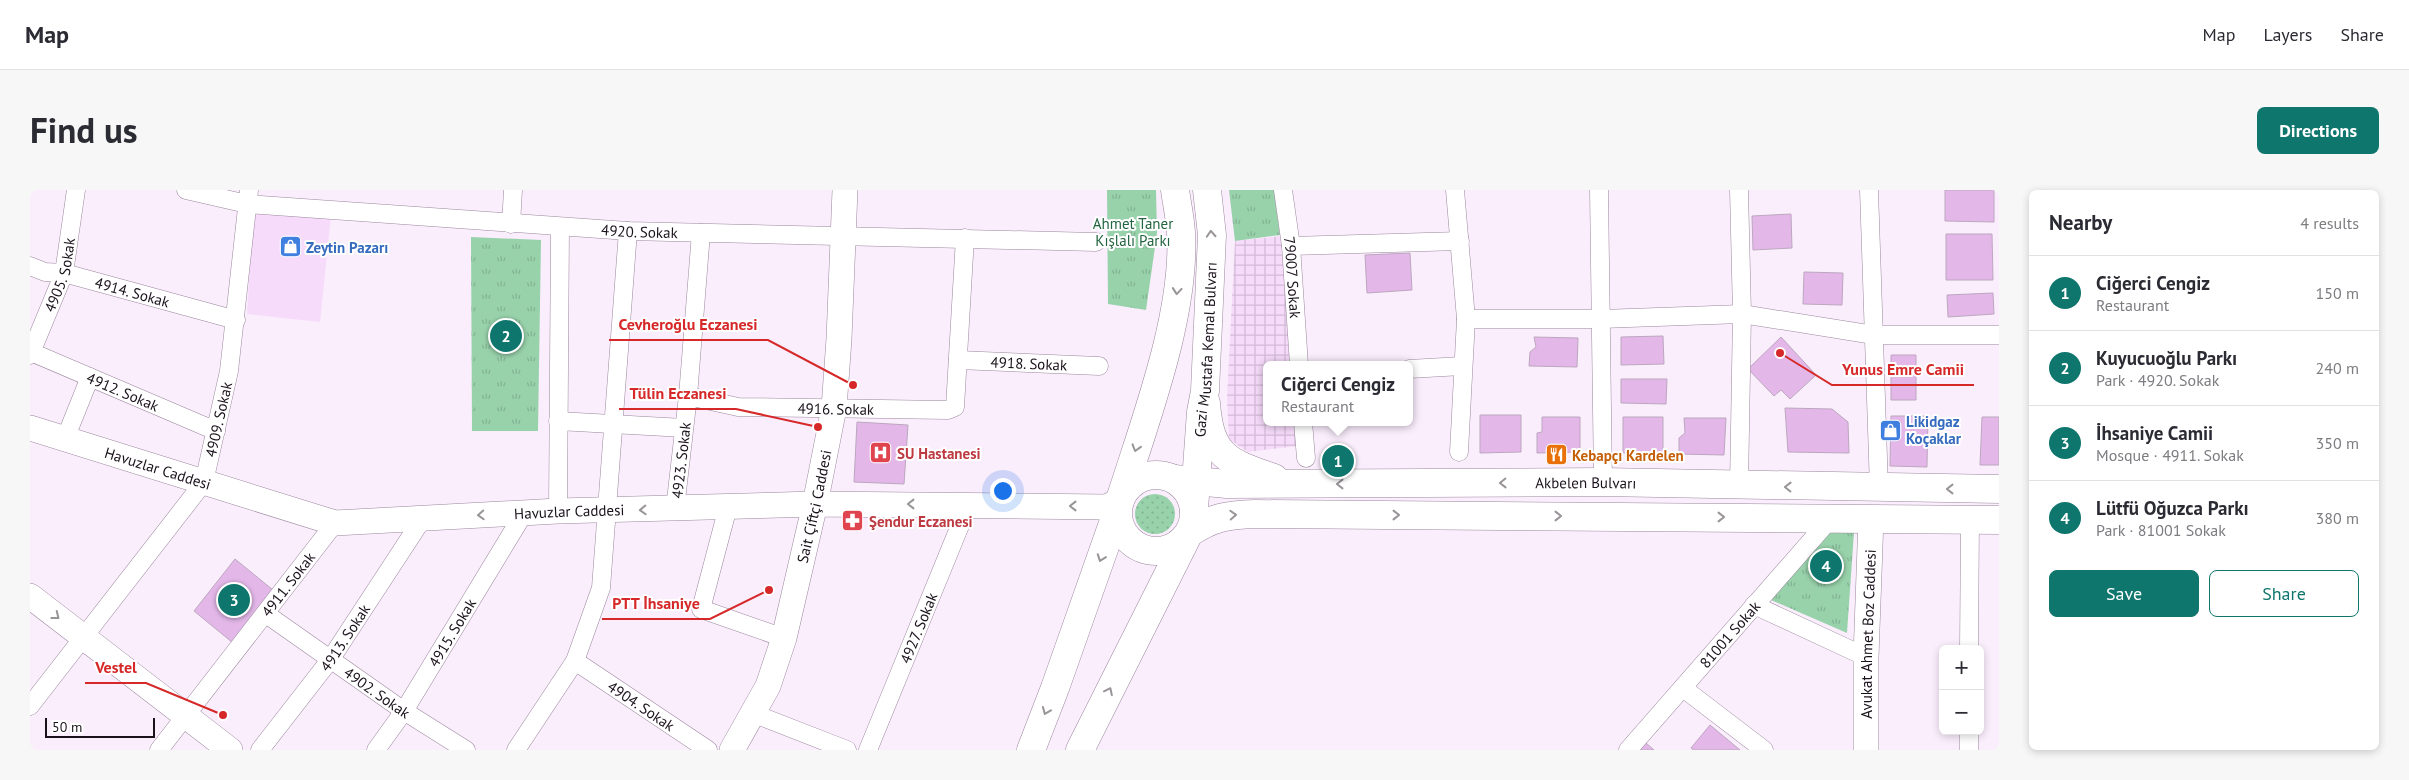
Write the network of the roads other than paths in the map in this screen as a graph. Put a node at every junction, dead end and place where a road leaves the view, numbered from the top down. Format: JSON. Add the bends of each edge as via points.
{"nodes":[{"id":1,"x":76,"y":190,"type":"edge"},
{"id":2,"x":186,"y":190,"type":"edge"},
{"id":3,"x":513,"y":190,"type":"edge"},
{"id":4,"x":845,"y":190,"type":"edge"},
{"id":5,"x":1175,"y":190,"type":"edge"},
{"id":6,"x":1207,"y":190,"type":"edge"},
{"id":7,"x":1283,"y":190,"type":"edge"},
{"id":8,"x":1456,"y":190,"type":"edge"},
{"id":9,"x":1600,"y":190,"type":"edge"},
{"id":10,"x":1739,"y":190,"type":"edge"},
{"id":11,"x":1869,"y":190,"type":"edge"},
{"id":12,"x":248,"y":197,"type":"edge"},
{"id":13,"x":511,"y":224,"type":"junction"},
{"id":14,"x":560,"y":227,"type":"junction"},
{"id":15,"x":628,"y":232,"type":"junction"},
{"id":16,"x":701,"y":233,"type":"junction"},
{"id":17,"x":844,"y":236,"type":"junction"},
{"id":18,"x":965,"y":238,"type":"junction"},
{"id":19,"x":1460,"y":241,"type":"junction"},
{"id":20,"x":1096,"y":242,"type":"dead end"},
{"id":21,"x":1291,"y":246,"type":"junction"},
{"id":22,"x":30,"y":266,"type":"edge"},
{"id":23,"x":64,"y":274,"type":"junction"},
{"id":24,"x":1742,"y":314,"type":"junction"},
{"id":25,"x":1466,"y":319,"type":"junction"},
{"id":26,"x":1601,"y":319,"type":"junction"},
{"id":27,"x":236,"y":320,"type":"junction"},
{"id":28,"x":1874,"y":335,"type":"junction"},
{"id":29,"x":1999,"y":335,"type":"edge"},
{"id":30,"x":31,"y":354,"type":"edge"},
{"id":31,"x":958,"y":360,"type":"junction"},
{"id":32,"x":1299,"y":361,"type":"edge"},
{"id":33,"x":1099,"y":366,"type":"dead end"},
{"id":34,"x":1462,"y":366,"type":"junction"},
{"id":35,"x":1413,"y":369,"type":"edge"},
{"id":36,"x":90,"y":377,"type":"junction"},
{"id":37,"x":1204,"y":391,"type":"junction"},
{"id":38,"x":688,"y":396,"type":"junction"},
{"id":39,"x":834,"y":408,"type":"junction"},
{"id":40,"x":558,"y":421,"type":"junction"},
{"id":41,"x":613,"y":426,"type":"junction"},
{"id":42,"x":1304,"y":426,"type":"edge"},
{"id":43,"x":30,"y":428,"type":"edge"},
{"id":44,"x":684,"y":428,"type":"junction"},
{"id":45,"x":216,"y":431,"type":"junction"},
{"id":46,"x":65,"y":439,"type":"junction"},
{"id":47,"x":1459,"y":452,"type":"dead end"},
{"id":48,"x":1306,"y":458,"type":"dead end"},
{"id":49,"x":1185,"y":481,"type":"junction"},
{"id":50,"x":204,"y":482,"type":"junction"},
{"id":51,"x":1602,"y":482,"type":"junction"},
{"id":52,"x":1292,"y":485,"type":"junction"},
{"id":53,"x":1739,"y":486,"type":"junction"},
{"id":54,"x":1879,"y":488,"type":"junction"},
{"id":55,"x":1999,"y":489,"type":"edge"},
{"id":56,"x":815,"y":504,"type":"junction"},
{"id":57,"x":968,"y":506,"type":"junction"},
{"id":58,"x":1119,"y":506,"type":"junction"},
{"id":59,"x":728,"y":507,"type":"junction"},
{"id":60,"x":675,"y":509,"type":"junction"},
{"id":61,"x":558,"y":511,"type":"junction"},
{"id":62,"x":606,"y":511,"type":"junction"},
{"id":63,"x":524,"y":513,"type":"junction"},
{"id":64,"x":423,"y":518,"type":"junction"},
{"id":65,"x":1830,"y":518,"type":"junction"},
{"id":66,"x":1871,"y":518,"type":"junction"},
{"id":67,"x":1970,"y":519,"type":"junction"},
{"id":68,"x":1999,"y":520,"type":"edge"},
{"id":69,"x":1192,"y":521,"type":"junction"},
{"id":70,"x":334,"y":523,"type":"junction"},
{"id":71,"x":30,"y":596,"type":"edge"},
{"id":72,"x":1754,"y":605,"type":"junction"},
{"id":73,"x":266,"y":614,"type":"junction"},
{"id":74,"x":82,"y":637,"type":"junction"},
{"id":75,"x":784,"y":638,"type":"junction"},
{"id":76,"x":1969,"y":645,"type":"edge"},
{"id":77,"x":1866,"y":656,"type":"junction"},
{"id":78,"x":330,"y":660,"type":"junction"},
{"id":79,"x":575,"y":661,"type":"junction"},
{"id":80,"x":1683,"y":688,"type":"junction"},
{"id":81,"x":30,"y":706,"type":"edge"},
{"id":82,"x":404,"y":711,"type":"junction"},
{"id":83,"x":752,"y":713,"type":"junction"},
{"id":84,"x":184,"y":716,"type":"junction"},
{"id":85,"x":1969,"y":735,"type":"edge"},
{"id":86,"x":159,"y":750,"type":"edge"},
{"id":87,"x":230,"y":750,"type":"edge"},
{"id":88,"x":260,"y":750,"type":"edge"},
{"id":89,"x":376,"y":750,"type":"edge"},
{"id":90,"x":466,"y":750,"type":"edge"},
{"id":91,"x":516,"y":750,"type":"edge"},
{"id":92,"x":708,"y":750,"type":"edge"},
{"id":93,"x":732,"y":750,"type":"edge"},
{"id":94,"x":847,"y":750,"type":"edge"},
{"id":95,"x":868,"y":750,"type":"edge"},
{"id":96,"x":1031,"y":750,"type":"edge"},
{"id":97,"x":1080,"y":750,"type":"edge"},
{"id":98,"x":1628,"y":750,"type":"edge"},
{"id":99,"x":1764,"y":750,"type":"edge"},
{"id":100,"x":1866,"y":750,"type":"edge"},
{"id":101,"x":1969,"y":750,"type":"edge"}],
"edges":[{"from":1,"to":23,"type":"street","name":"4905. Sokak"},
{"from":2,"to":12,"type":"street","name":"4920. Sokak"},
{"from":3,"to":13,"type":"street"},
{"from":4,"to":17,"type":"street","name":"Sait Çiftçi Caddesi"},
{"from":5,"to":58,"type":"main road","one_way":true,"via":[[1181,233],[1177,297],[1155,386]]},
{"from":37,"to":6,"type":"main road","name":"Gazi Mustafa Kemal Bulvarı","one_way":true,"via":[[1212,235]]},
{"from":7,"to":21,"type":"street","name":"79007 Sokak"},
{"from":8,"to":19,"type":"street"},
{"from":9,"to":26,"type":"street"},
{"from":10,"to":24,"type":"street"},
{"from":11,"to":28,"type":"street"},
{"from":12,"to":13,"type":"street","name":"4920. Sokak"},
{"from":12,"to":27,"type":"street","name":"4909. Sokak"},
{"from":13,"to":14,"type":"street","name":"4920. Sokak"},
{"from":14,"to":15,"type":"street","name":"4920. Sokak"},
{"from":14,"to":40,"type":"street"},
{"from":15,"to":16,"type":"street","name":"4920. Sokak"},
{"from":15,"to":41,"type":"street"},
{"from":16,"to":17,"type":"street","name":"4920. Sokak"},
{"from":16,"to":38,"type":"street","name":"4923. Sokak"},
{"from":17,"to":18,"type":"street","name":"4920. Sokak"},
{"from":17,"to":39,"type":"street","name":"Sait Çiftçi Caddesi"},
{"from":18,"to":20,"type":"street","name":"4920. Sokak"},
{"from":18,"to":31,"type":"street"},
{"from":19,"to":21,"type":"street"},
{"from":19,"to":25,"type":"street"},
{"from":21,"to":32,"type":"street","name":"79007 Sokak"},
{"from":22,"to":23,"type":"street","name":"4914. Sokak"},
{"from":23,"to":27,"type":"street","name":"4914. Sokak"},
{"from":23,"to":30,"type":"street","name":"4905. Sokak"},
{"from":24,"to":26,"type":"street"},
{"from":24,"to":28,"type":"street"},
{"from":24,"to":53,"type":"street"},
{"from":25,"to":26,"type":"street"},
{"from":25,"to":34,"type":"street"},
{"from":26,"to":51,"type":"street"},
{"from":27,"to":45,"type":"street","name":"4909. Sokak"},
{"from":28,"to":29,"type":"street"},
{"from":28,"to":54,"type":"street"},
{"from":30,"to":36,"type":"street","name":"4912. Sokak"},
{"from":31,"to":33,"type":"street","name":"4918. Sokak"},
{"from":31,"to":39,"type":"street","name":"4916. Sokak","via":[[955,408]]},
{"from":34,"to":35,"type":"street"},
{"from":34,"to":47,"type":"street"},
{"from":36,"to":45,"type":"street","name":"4912. Sokak"},
{"from":36,"to":46,"type":"street"},
{"from":37,"to":49,"type":"main road","name":"Gazi Mustafa Kemal Bulvarı"},
{"from":37,"to":52,"type":"main road","via":[[1215,445],[1232,462]]},
{"from":38,"to":39,"type":"street","name":"4916. Sokak","via":[[738,407]]},
{"from":38,"to":44,"type":"street","name":"4923. Sokak"},
{"from":39,"to":56,"type":"street","name":"Sait Çiftçi Caddesi"},
{"from":40,"to":41,"type":"street"},
{"from":40,"to":61,"type":"street"},
{"from":41,"to":44,"type":"street"},
{"from":41,"to":62,"type":"street"},
{"from":42,"to":48,"type":"street"},
{"from":43,"to":46,"type":"street","name":"Havuzlar Caddesi"},
{"from":44,"to":60,"type":"street","name":"4923. Sokak"},
{"from":45,"to":50,"type":"street","name":"4909. Sokak"},
{"from":46,"to":50,"type":"street","name":"Havuzlar Caddesi"},
{"from":49,"to":52,"type":"main road","name":"Akbelen Bulvarı"},
{"from":49,"to":58,"type":"main road","via":[[1161,475],[1136,480],[1126,488]]},
{"from":49,"to":69,"type":"main road","name":"Gazi Mustafa Kemal Bulvarı"},
{"from":50,"to":70,"type":"street","name":"Havuzlar Caddesi"},
{"from":50,"to":74,"type":"street","name":"4909. Sokak"},
{"from":51,"to":52,"type":"main road","name":"Akbelen Bulvarı","one_way":true},
{"from":51,"to":53,"type":"main road","name":"Akbelen Bulvarı"},
{"from":54,"to":53,"type":"main road","name":"Akbelen Bulvarı","one_way":true},
{"from":55,"to":54,"type":"main road","name":"Akbelen Bulvarı","one_way":true},
{"from":57,"to":56,"type":"street","name":"Havuzlar Caddesi","one_way":true},
{"from":56,"to":59,"type":"street","name":"Havuzlar Caddesi"},
{"from":56,"to":75,"type":"street","name":"Sait Çiftçi Caddesi"},
{"from":58,"to":57,"type":"street","name":"Havuzlar Caddesi","one_way":true},
{"from":57,"to":95,"type":"street","name":"4927. Sokak"},
{"from":58,"to":69,"type":"main road","via":[[1119,525],[1125,537],[1145,550],[1158,552],[1181,543]]},
{"from":58,"to":96,"type":"main road","one_way":true},
{"from":59,"to":60,"type":"street","name":"Havuzlar Caddesi"},
{"from":59,"to":75,"type":"street","via":[[701,609]]},
{"from":60,"to":62,"type":"street","name":"Havuzlar Caddesi","one_way":true},
{"from":61,"to":62,"type":"street","name":"Havuzlar Caddesi"},
{"from":61,"to":63,"type":"street","name":"Havuzlar Caddesi"},
{"from":62,"to":79,"type":"street","via":[[601,588]]},
{"from":63,"to":64,"type":"street","name":"Havuzlar Caddesi","one_way":true},
{"from":63,"to":82,"type":"street","name":"4915. Sokak"},
{"from":64,"to":70,"type":"street","name":"Havuzlar Caddesi"},
{"from":64,"to":78,"type":"street","name":"4913. Sokak"},
{"from":65,"to":66,"type":"main road"},
{"from":69,"to":65,"type":"main road","one_way":true,"via":[[1255,514]]},
{"from":65,"to":72,"type":"street","name":"81001 Sokak"},
{"from":66,"to":67,"type":"main road"},
{"from":66,"to":77,"type":"street","name":"Avukat Ahmet Boz Caddesi"},
{"from":67,"to":68,"type":"main road"},
{"from":67,"to":76,"type":"street"},
{"from":97,"to":69,"type":"main road","name":"Gazi Mustafa Kemal Bulvarı","one_way":true},
{"from":70,"to":73,"type":"street","name":"4911. Sokak"},
{"from":71,"to":74,"type":"street","one_way":true},
{"from":72,"to":77,"type":"street"},
{"from":72,"to":80,"type":"street","name":"81001 Sokak"},
{"from":73,"to":78,"type":"street","name":"4902. Sokak"},
{"from":73,"to":84,"type":"street","name":"4911. Sokak"},
{"from":74,"to":81,"type":"street","name":"4909. Sokak"},
{"from":74,"to":84,"type":"street"},
{"from":75,"to":83,"type":"street","name":"Sait Çiftçi Caddesi","via":[[768,686]]},
{"from":77,"to":100,"type":"street","name":"Avukat Ahmet Boz Caddesi"},
{"from":78,"to":82,"type":"street","name":"4902. Sokak"},
{"from":78,"to":88,"type":"street","name":"4913. Sokak"},
{"from":79,"to":91,"type":"street"},
{"from":79,"to":92,"type":"street","name":"4904. Sokak"},
{"from":80,"to":98,"type":"street","name":"81001 Sokak"},
{"from":80,"to":99,"type":"street"},
{"from":82,"to":89,"type":"street","name":"4915. Sokak"},
{"from":82,"to":90,"type":"street","name":"4902. Sokak"},
{"from":83,"to":93,"type":"street","name":"Sait Çiftçi Caddesi"},
{"from":83,"to":94,"type":"street"},
{"from":84,"to":86,"type":"street","name":"4911. Sokak"},
{"from":84,"to":87,"type":"street"},
{"from":85,"to":101,"type":"street"}]}
